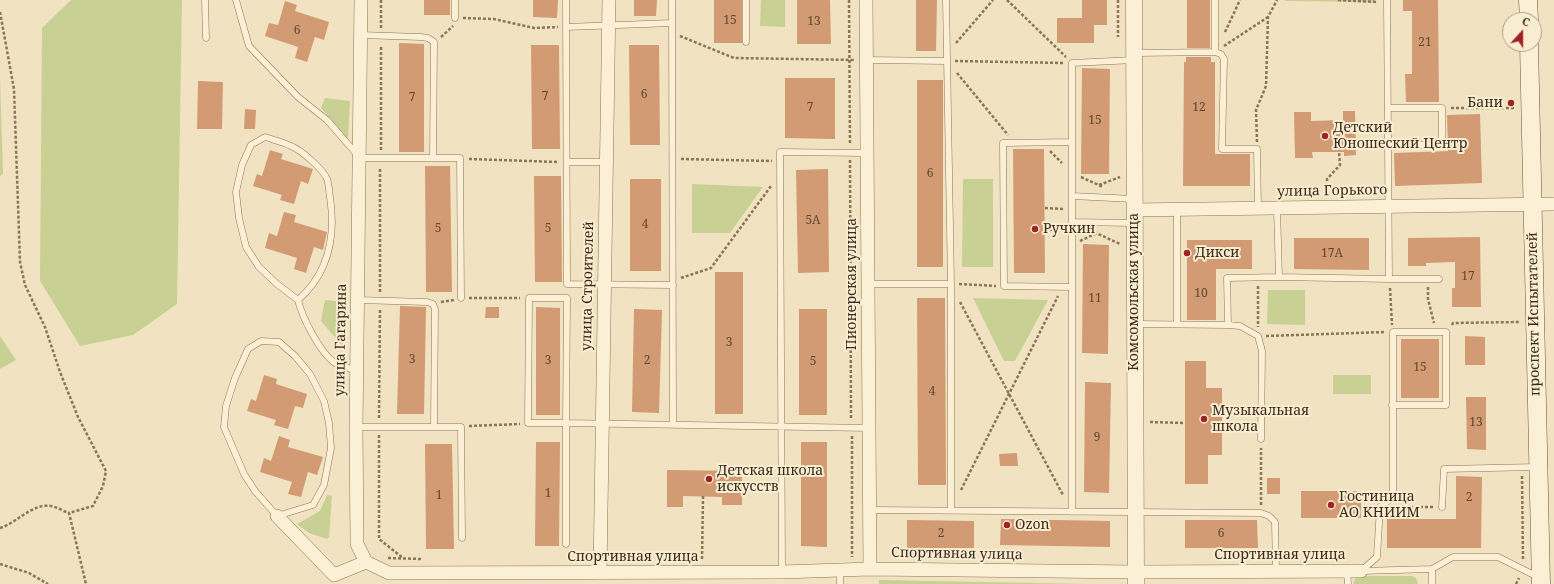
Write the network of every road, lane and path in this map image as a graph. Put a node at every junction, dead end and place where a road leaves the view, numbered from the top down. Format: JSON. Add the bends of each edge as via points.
{"nodes":[{"id":1,"x":205,"y":0,"type":"edge"},
{"id":2,"x":236,"y":0,"type":"edge"},
{"id":3,"x":361,"y":0,"type":"edge"},
{"id":4,"x":381,"y":0,"type":"edge"},
{"id":5,"x":455,"y":0,"type":"edge"},
{"id":6,"x":566,"y":0,"type":"edge"},
{"id":7,"x":609,"y":0,"type":"edge"},
{"id":8,"x":672,"y":0,"type":"edge"},
{"id":9,"x":746,"y":0,"type":"edge"},
{"id":10,"x":849,"y":0,"type":"edge"},
{"id":11,"x":866,"y":0,"type":"edge"},
{"id":12,"x":946,"y":0,"type":"edge"},
{"id":13,"x":993,"y":0,"type":"edge"},
{"id":14,"x":1007,"y":0,"type":"edge"},
{"id":15,"x":1134,"y":0,"type":"edge"},
{"id":16,"x":1215,"y":0,"type":"edge"},
{"id":17,"x":1240,"y":0,"type":"edge"},
{"id":18,"x":1277,"y":0,"type":"edge"},
{"id":19,"x":1338,"y":0,"type":"edge"},
{"id":20,"x":1528,"y":0,"type":"edge"},
{"id":21,"x":1387,"y":3,"type":"edge"},
{"id":22,"x":0,"y":12,"type":"edge"},
{"id":23,"x":1529,"y":12,"type":"edge"},
{"id":24,"x":1268,"y":17,"type":"junction"},
{"id":25,"x":455,"y":18,"type":"junction"},
{"id":26,"x":672,"y":23,"type":"junction"},
{"id":27,"x":608,"y":25,"type":"junction"},
{"id":28,"x":566,"y":27,"type":"junction"},
{"id":29,"x":672,"y":33,"type":"junction"},
{"id":30,"x":360,"y":35,"type":"junction"},
{"id":31,"x":381,"y":36,"type":"junction"},
{"id":32,"x":206,"y":38,"type":"dead end"},
{"id":33,"x":434,"y":42,"type":"junction"},
{"id":34,"x":746,"y":42,"type":"dead end"},
{"id":35,"x":1216,"y":52,"type":"junction"},
{"id":36,"x":1529,"y":52,"type":"edge"},
{"id":37,"x":947,"y":53,"type":"junction"},
{"id":38,"x":1134,"y":57,"type":"junction"},
{"id":39,"x":849,"y":60,"type":"junction"},
{"id":40,"x":867,"y":60,"type":"junction"},
{"id":41,"x":947,"y":61,"type":"junction"},
{"id":42,"x":1072,"y":63,"type":"junction"},
{"id":43,"x":1388,"y":108,"type":"junction"},
{"id":44,"x":1442,"y":108,"type":"junction"},
{"id":45,"x":1516,"y":108,"type":"dead end"},
{"id":46,"x":1042,"y":142,"type":"junction"},
{"id":47,"x":1072,"y":142,"type":"junction"},
{"id":48,"x":1015,"y":143,"type":"junction"},
{"id":49,"x":1388,"y":145,"type":"junction"},
{"id":50,"x":1257,"y":149,"type":"junction"},
{"id":51,"x":850,"y":152,"type":"junction"},
{"id":52,"x":1339,"y":152,"type":"dead end"},
{"id":53,"x":867,"y":153,"type":"junction"},
{"id":54,"x":360,"y":158,"type":"junction"},
{"id":55,"x":380,"y":158,"type":"junction"},
{"id":56,"x":433,"y":158,"type":"junction"},
{"id":57,"x":460,"y":158,"type":"junction"},
{"id":58,"x":567,"y":162,"type":"junction"},
{"id":59,"x":606,"y":162,"type":"junction"},
{"id":60,"x":1072,"y":173,"type":"junction"},
{"id":61,"x":780,"y":174,"type":"junction"},
{"id":62,"x":1106,"y":189,"type":"dead end"},
{"id":63,"x":1072,"y":196,"type":"junction"},
{"id":64,"x":1327,"y":196,"type":"dead end"},
{"id":65,"x":1531,"y":204,"type":"junction"},
{"id":66,"x":1554,"y":204,"type":"edge"},
{"id":67,"x":1388,"y":206,"type":"junction"},
{"id":68,"x":1045,"y":208,"type":"dead end"},
{"id":69,"x":1258,"y":208,"type":"junction"},
{"id":70,"x":1277,"y":208,"type":"junction"},
{"id":71,"x":1072,"y":209,"type":"junction"},
{"id":72,"x":1177,"y":209,"type":"junction"},
{"id":73,"x":1131,"y":214,"type":"junction"},
{"id":74,"x":1072,"y":222,"type":"junction"},
{"id":75,"x":1072,"y":229,"type":"junction"},
{"id":76,"x":1045,"y":230,"type":"dead end"},
{"id":77,"x":1072,"y":245,"type":"junction"},
{"id":78,"x":1279,"y":277,"type":"junction"},
{"id":79,"x":1257,"y":278,"type":"junction"},
{"id":80,"x":1439,"y":278,"type":"dead end"},
{"id":81,"x":1389,"y":279,"type":"junction"},
{"id":82,"x":1428,"y":279,"type":"junction"},
{"id":83,"x":673,"y":283,"type":"junction"},
{"id":84,"x":868,"y":284,"type":"junction"},
{"id":85,"x":951,"y":284,"type":"junction"},
{"id":86,"x":604,"y":285,"type":"junction"},
{"id":87,"x":1004,"y":286,"type":"junction"},
{"id":88,"x":1062,"y":287,"type":"junction"},
{"id":89,"x":1072,"y":287,"type":"junction"},
{"id":90,"x":461,"y":298,"type":"junction"},
{"id":91,"x":529,"y":298,"type":"junction"},
{"id":92,"x":298,"y":300,"type":"junction"},
{"id":93,"x":357,"y":300,"type":"junction"},
{"id":94,"x":380,"y":301,"type":"junction"},
{"id":95,"x":433,"y":304,"type":"junction"},
{"id":96,"x":1519,"y":322,"type":"dead end"},
{"id":97,"x":1135,"y":324,"type":"junction"},
{"id":98,"x":1177,"y":324,"type":"junction"},
{"id":99,"x":1228,"y":325,"type":"junction"},
{"id":100,"x":1393,"y":332,"type":"junction"},
{"id":101,"x":1436,"y":332,"type":"junction"},
{"id":102,"x":1446,"y":332,"type":"junction"},
{"id":103,"x":1258,"y":336,"type":"junction"},
{"id":104,"x":356,"y":371,"type":"junction"},
{"id":105,"x":1009,"y":394,"type":"junction"},
{"id":106,"x":1392,"y":405,"type":"junction"},
{"id":107,"x":603,"y":422,"type":"junction"},
{"id":108,"x":1146,"y":422,"type":"dead end"},
{"id":109,"x":528,"y":423,"type":"junction"},
{"id":110,"x":566,"y":423,"type":"junction"},
{"id":111,"x":1185,"y":423,"type":"dead end"},
{"id":112,"x":674,"y":424,"type":"junction"},
{"id":113,"x":782,"y":426,"type":"junction"},
{"id":114,"x":356,"y":427,"type":"junction"},
{"id":115,"x":379,"y":427,"type":"junction"},
{"id":116,"x":434,"y":427,"type":"junction"},
{"id":117,"x":460,"y":427,"type":"junction"},
{"id":118,"x":852,"y":427,"type":"junction"},
{"id":119,"x":869,"y":428,"type":"junction"},
{"id":120,"x":1261,"y":439,"type":"joint"},
{"id":121,"x":1538,"y":467,"type":"junction"},
{"id":122,"x":703,"y":496,"type":"dead end"},
{"id":123,"x":1380,"y":507,"type":"junction"},
{"id":124,"x":1442,"y":507,"type":"joint"},
{"id":125,"x":870,"y":510,"type":"junction"},
{"id":126,"x":951,"y":510,"type":"junction"},
{"id":127,"x":1072,"y":512,"type":"junction"},
{"id":128,"x":69,"y":513,"type":"junction"},
{"id":129,"x":1136,"y":513,"type":"junction"},
{"id":130,"x":1261,"y":513,"type":"junction"},
{"id":131,"x":277,"y":516,"type":"junction"},
{"id":132,"x":0,"y":528,"type":"edge"},
{"id":133,"x":462,"y":538,"type":"dead end"},
{"id":134,"x":566,"y":544,"type":"dead end"},
{"id":135,"x":403,"y":559,"type":"dead end"},
{"id":136,"x":702,"y":559,"type":"dead end"},
{"id":137,"x":366,"y":562,"type":"junction"},
{"id":138,"x":0,"y":564,"type":"edge"},
{"id":139,"x":1432,"y":568,"type":"junction"},
{"id":140,"x":846,"y":569,"type":"junction"},
{"id":141,"x":870,"y":569,"type":"junction"},
{"id":142,"x":1276,"y":571,"type":"junction"},
{"id":143,"x":1361,"y":571,"type":"junction"},
{"id":144,"x":782,"y":572,"type":"junction"},
{"id":145,"x":600,"y":573,"type":"junction"},
{"id":146,"x":1348,"y":577,"type":"edge"},
{"id":147,"x":1136,"y":578,"type":"edge"},
{"id":148,"x":1541,"y":581,"type":"edge"},
{"id":149,"x":48,"y":584,"type":"edge"},
{"id":150,"x":86,"y":584,"type":"edge"},
{"id":151,"x":840,"y":584,"type":"edge"},
{"id":152,"x":1432,"y":584,"type":"edge"}],
"edges":[{"from":1,"to":32,"type":"lane"},
{"from":2,"to":54,"type":"lane","via":[[249,46],[298,97],[327,120]]},
{"from":3,"to":30,"type":"street","name":"улица Гагарина"},
{"from":4,"to":31,"type":"path"},
{"from":5,"to":25,"type":"lane"},
{"from":6,"to":28,"type":"lane"},
{"from":7,"to":27,"type":"street","name":"улица Строителей"},
{"from":8,"to":26,"type":"lane"},
{"from":9,"to":34,"type":"lane"},
{"from":10,"to":39,"type":"path"},
{"from":11,"to":40,"type":"street","name":"Пионерская улица"},
{"from":12,"to":37,"type":"lane"},
{"from":13,"to":37,"type":"path"},
{"from":14,"to":42,"type":"path"},
{"from":15,"to":38,"type":"street","name":"Комсомольская улица"},
{"from":16,"to":35,"type":"lane"},
{"from":17,"to":35,"type":"path"},
{"from":18,"to":24,"type":"path"},
{"from":19,"to":21,"type":"path","via":[[1376,0]]},
{"from":20,"to":23,"type":"main road"},
{"from":21,"to":43,"type":"lane"},
{"from":22,"to":128,"type":"path","via":[[14,89],[20,262],[25,285],[45,327],[78,417],[106,471],[103,486],[93,506]]},
{"from":24,"to":35,"type":"path"},
{"from":24,"to":50,"type":"path","via":[[1266,86],[1256,110]]},
{"from":25,"to":28,"type":"path","via":[[494,19],[534,28]]},
{"from":25,"to":33,"type":"path","via":[[453,27]]},
{"from":26,"to":27,"type":"lane"},
{"from":26,"to":29,"type":"lane"},
{"from":27,"to":28,"type":"lane"},
{"from":27,"to":59,"type":"street","name":"улица Строителей"},
{"from":28,"to":58,"type":"lane"},
{"from":29,"to":39,"type":"path","via":[[734,58]]},
{"from":29,"to":83,"type":"lane"},
{"from":30,"to":31,"type":"lane"},
{"from":30,"to":54,"type":"street","name":"улица Гагарина"},
{"from":31,"to":33,"type":"lane","via":[[421,37]]},
{"from":31,"to":55,"type":"path"},
{"from":33,"to":56,"type":"lane"},
{"from":35,"to":38,"type":"lane"},
{"from":35,"to":50,"type":"lane","via":[[1224,59],[1222,149]]},
{"from":36,"to":65,"type":"main road","name":"проспект Испытателей"},
{"from":37,"to":41,"type":"lane"},
{"from":38,"to":42,"type":"lane"},
{"from":38,"to":73,"type":"street","name":"Комсомольская улица"},
{"from":39,"to":40,"type":"path"},
{"from":39,"to":51,"type":"path"},
{"from":40,"to":41,"type":"lane"},
{"from":40,"to":53,"type":"street","name":"Пионерская улица"},
{"from":41,"to":42,"type":"path"},
{"from":41,"to":48,"type":"path"},
{"from":41,"to":85,"type":"lane"},
{"from":42,"to":47,"type":"lane"},
{"from":43,"to":44,"type":"lane"},
{"from":43,"to":49,"type":"lane"},
{"from":44,"to":45,"type":"path"},
{"from":44,"to":49,"type":"lane","via":[[1442,145]]},
{"from":46,"to":47,"type":"lane"},
{"from":46,"to":48,"type":"lane"},
{"from":46,"to":60,"type":"path"},
{"from":47,"to":60,"type":"lane"},
{"from":48,"to":87,"type":"lane","via":[[1003,143]]},
{"from":49,"to":67,"type":"lane"},
{"from":50,"to":69,"type":"lane"},
{"from":51,"to":53,"type":"lane"},
{"from":51,"to":61,"type":"lane","via":[[780,152]]},
{"from":51,"to":118,"type":"path"},
{"from":52,"to":64,"type":"path","via":[[1340,165],[1327,179]]},
{"from":53,"to":84,"type":"street","name":"Пионерская улица"},
{"from":54,"to":55,"type":"lane"},
{"from":54,"to":93,"type":"street","name":"улица Гагарина"},
{"from":55,"to":56,"type":"lane"},
{"from":55,"to":94,"type":"path"},
{"from":56,"to":57,"type":"lane"},
{"from":57,"to":58,"type":"path"},
{"from":57,"to":90,"type":"lane"},
{"from":58,"to":59,"type":"lane"},
{"from":58,"to":86,"type":"lane","via":[[568,284]]},
{"from":59,"to":86,"type":"street","name":"улица Строителей"},
{"from":60,"to":62,"type":"path"},
{"from":60,"to":63,"type":"lane"},
{"from":61,"to":83,"type":"path","via":[[711,268]]},
{"from":61,"to":113,"type":"lane"},
{"from":63,"to":71,"type":"lane"},
{"from":63,"to":73,"type":"lane"},
{"from":65,"to":66,"type":"street","name":"улица Горького"},
{"from":65,"to":67,"type":"street","name":"улица Горького"},
{"from":65,"to":121,"type":"main road","name":"проспект Испытателей"},
{"from":67,"to":70,"type":"street","name":"улица Горького"},
{"from":67,"to":81,"type":"lane"},
{"from":68,"to":71,"type":"path"},
{"from":69,"to":70,"type":"street","name":"улица Горького"},
{"from":69,"to":72,"type":"street","name":"улица Горького"},
{"from":70,"to":78,"type":"lane"},
{"from":71,"to":74,"type":"lane"},
{"from":72,"to":73,"type":"street","name":"улица Горького"},
{"from":72,"to":98,"type":"lane"},
{"from":73,"to":74,"type":"lane"},
{"from":73,"to":77,"type":"path"},
{"from":73,"to":97,"type":"street","name":"Комсомольская улица"},
{"from":74,"to":75,"type":"lane"},
{"from":75,"to":76,"type":"path"},
{"from":75,"to":77,"type":"lane"},
{"from":77,"to":89,"type":"lane"},
{"from":78,"to":79,"type":"lane"},
{"from":78,"to":81,"type":"lane"},
{"from":79,"to":99,"type":"lane","via":[[1227,278]]},
{"from":79,"to":103,"type":"path"},
{"from":80,"to":82,"type":"lane"},
{"from":81,"to":82,"type":"lane"},
{"from":81,"to":100,"type":"path"},
{"from":82,"to":101,"type":"path","via":[[1428,299]]},
{"from":83,"to":86,"type":"lane"},
{"from":83,"to":112,"type":"lane"},
{"from":84,"to":85,"type":"lane"},
{"from":84,"to":119,"type":"street","name":"Пионерская улица"},
{"from":85,"to":87,"type":"path"},
{"from":85,"to":105,"type":"path"},
{"from":85,"to":126,"type":"lane"},
{"from":86,"to":107,"type":"street","name":"улица Строителей"},
{"from":87,"to":88,"type":"lane"},
{"from":88,"to":89,"type":"lane"},
{"from":88,"to":105,"type":"path"},
{"from":89,"to":127,"type":"lane"},
{"from":90,"to":91,"type":"path"},
{"from":90,"to":95,"type":"path"},
{"from":91,"to":109,"type":"lane"},
{"from":91,"to":110,"type":"lane","via":[[566,298]]},
{"from":92,"to":92,"type":"lane","via":[[311,288],[326,262],[330,248],[332,208],[327,179],[314,162],[293,146],[265,137],[251,145],[242,165],[236,192],[239,218],[246,247],[259,267]]},
{"from":92,"to":104,"type":"lane","via":[[300,311],[313,336],[335,362]]},
{"from":93,"to":94,"type":"lane"},
{"from":93,"to":104,"type":"street","name":"улица Гагарина"},
{"from":94,"to":95,"type":"lane"},
{"from":94,"to":115,"type":"path"},
{"from":95,"to":116,"type":"lane"},
{"from":96,"to":102,"type":"path","via":[[1453,323]]},
{"from":97,"to":98,"type":"lane"},
{"from":97,"to":129,"type":"street","name":"Комсомольская улица"},
{"from":98,"to":99,"type":"lane"},
{"from":99,"to":103,"type":"lane","via":[[1240,326]]},
{"from":100,"to":101,"type":"lane"},
{"from":100,"to":103,"type":"path"},
{"from":100,"to":106,"type":"lane"},
{"from":101,"to":102,"type":"lane"},
{"from":102,"to":106,"type":"lane","via":[[1446,405]]},
{"from":103,"to":120,"type":"lane","via":[[1262,351]]},
{"from":104,"to":114,"type":"street","name":"улица Гагарина"},
{"from":105,"to":126,"type":"path"},
{"from":105,"to":127,"type":"path"},
{"from":106,"to":123,"type":"lane","via":[[1393,490],[1388,501]]},
{"from":107,"to":110,"type":"lane"},
{"from":107,"to":112,"type":"lane"},
{"from":107,"to":145,"type":"street","name":"улица Строителей"},
{"from":108,"to":111,"type":"path"},
{"from":109,"to":110,"type":"lane"},
{"from":109,"to":117,"type":"path"},
{"from":110,"to":134,"type":"lane"},
{"from":112,"to":113,"type":"lane"},
{"from":113,"to":118,"type":"lane"},
{"from":113,"to":144,"type":"lane"},
{"from":114,"to":115,"type":"lane"},
{"from":114,"to":137,"type":"street","name":"улица Гагарина","via":[[357,544]]},
{"from":115,"to":116,"type":"lane"},
{"from":115,"to":135,"type":"path","via":[[379,539]]},
{"from":116,"to":117,"type":"lane"},
{"from":117,"to":133,"type":"lane"},
{"from":118,"to":119,"type":"lane"},
{"from":118,"to":140,"type":"path"},
{"from":119,"to":125,"type":"street","name":"Пионерская улица"},
{"from":120,"to":130,"type":"path"},
{"from":121,"to":124,"type":"lane","via":[[1444,469]]},
{"from":121,"to":148,"type":"main road","name":"проспект Испытателей"},
{"from":122,"to":136,"type":"path"},
{"from":123,"to":124,"type":"path"},
{"from":123,"to":143,"type":"lane","via":[[1377,557]]},
{"from":125,"to":126,"type":"lane"},
{"from":125,"to":141,"type":"street","name":"Пионерская улица"},
{"from":126,"to":127,"type":"lane"},
{"from":127,"to":129,"type":"lane"},
{"from":128,"to":132,"type":"path","via":[[51,506],[35,508],[10,525]]},
{"from":128,"to":150,"type":"path"},
{"from":129,"to":130,"type":"lane"},
{"from":129,"to":147,"type":"street","name":"Комсомольская улица"},
{"from":130,"to":142,"type":"lane","via":[[1275,522]]},
{"from":131,"to":131,"type":"lane","via":[[244,474],[224,427],[226,406],[235,378],[248,348],[261,340],[279,342],[310,374],[324,401],[329,423],[331,448],[324,485],[313,505]]},
{"from":131,"to":137,"type":"street","via":[[334,575]]},
{"from":137,"to":145,"type":"street","name":"Спортивная улица","via":[[389,573]]},
{"from":138,"to":149,"type":"path","via":[[29,573]]},
{"from":139,"to":143,"type":"lane","name":"Спортивная улица"},
{"from":139,"to":148,"type":"lane","name":"Спортивная улица","via":[[1453,557],[1498,557]]},
{"from":139,"to":152,"type":"lane"},
{"from":140,"to":141,"type":"street","name":"Спортивная улица"},
{"from":140,"to":144,"type":"street","name":"Спортивная улица"},
{"from":140,"to":151,"type":"lane"},
{"from":141,"to":147,"type":"street","name":"Спортивная улица"},
{"from":142,"to":146,"type":"street","name":"Спортивная улица"},
{"from":142,"to":147,"type":"street","name":"Спортивная улица"},
{"from":143,"to":146,"type":"street","name":"Спортивная улица"},
{"from":144,"to":145,"type":"street","name":"Спортивная улица"}]}
